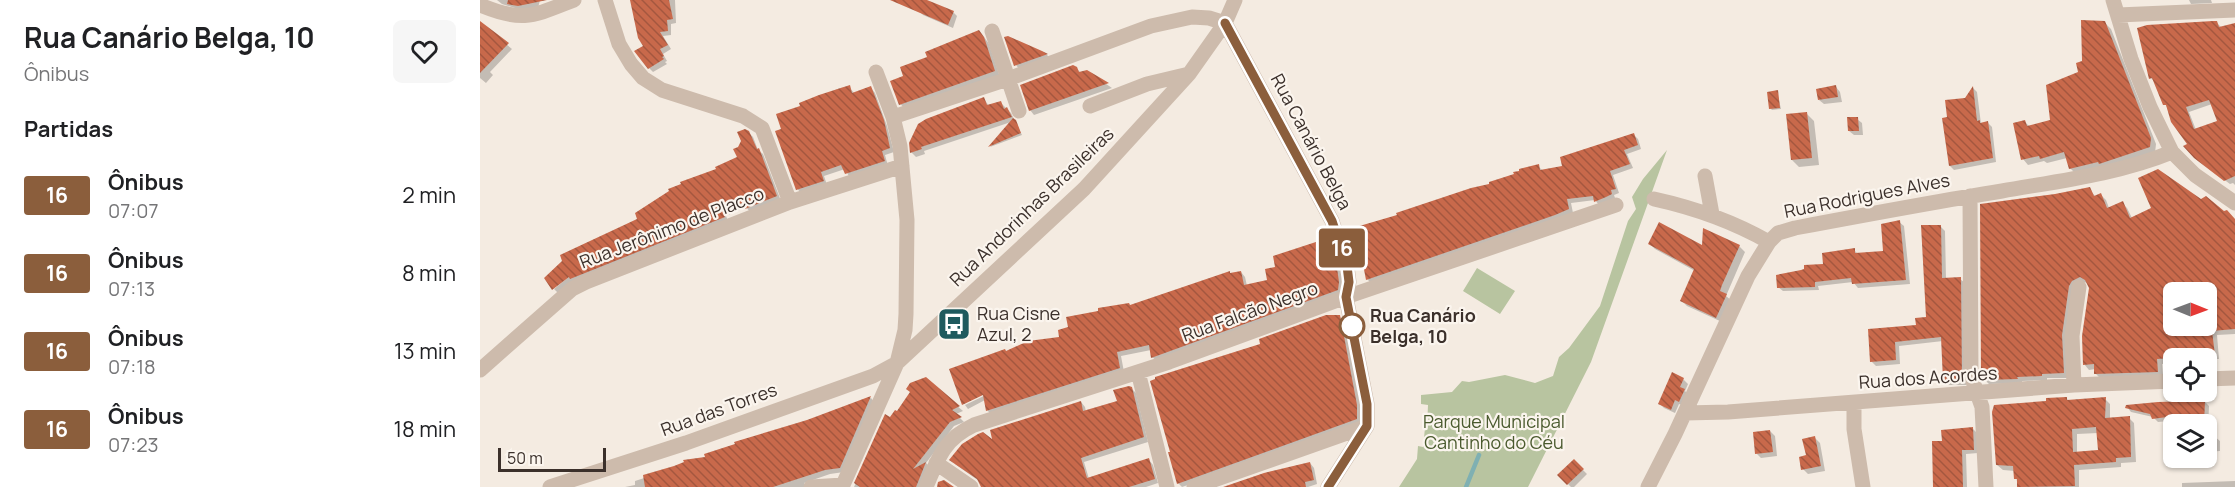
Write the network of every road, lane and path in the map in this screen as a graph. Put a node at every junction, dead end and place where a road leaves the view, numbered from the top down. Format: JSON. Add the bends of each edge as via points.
{"nodes":[{"id":1,"x":574,"y":0,"type":"edge"},
{"id":2,"x":605,"y":0,"type":"edge"},
{"id":3,"x":1235,"y":0,"type":"edge"},
{"id":4,"x":480,"y":5,"type":"edge"},
{"id":5,"x":2115,"y":7,"type":"edge"},
{"id":6,"x":2235,"y":10,"type":"edge"},
{"id":7,"x":1225,"y":23,"type":"junction"},
{"id":8,"x":992,"y":31,"type":"dead end"},
{"id":9,"x":876,"y":72,"type":"dead end"},
{"id":10,"x":1189,"y":74,"type":"junction"},
{"id":11,"x":1008,"y":79,"type":"junction"},
{"id":12,"x":1090,"y":106,"type":"dead end"},
{"id":13,"x":1019,"y":111,"type":"dead end"},
{"id":14,"x":893,"y":117,"type":"junction"},
{"id":15,"x":2172,"y":152,"type":"junction"},
{"id":16,"x":902,"y":166,"type":"junction"},
{"id":17,"x":1705,"y":176,"type":"dead end"},
{"id":18,"x":1970,"y":196,"type":"junction"},
{"id":19,"x":1654,"y":199,"type":"dead end"},
{"id":20,"x":790,"y":202,"type":"junction"},
{"id":21,"x":2235,"y":203,"type":"edge"},
{"id":22,"x":1616,"y":205,"type":"dead end"},
{"id":23,"x":1712,"y":214,"type":"junction"},
{"id":24,"x":1769,"y":242,"type":"junction"},
{"id":25,"x":2079,"y":287,"type":"dead end"},
{"id":26,"x":1346,"y":297,"type":"junction"},
{"id":27,"x":897,"y":363,"type":"junction"},
{"id":28,"x":480,"y":370,"type":"edge"},
{"id":29,"x":1138,"y":372,"type":"junction"},
{"id":30,"x":2235,"y":378,"type":"edge"},
{"id":31,"x":2217,"y":379,"type":"edge"},
{"id":32,"x":2163,"y":381,"type":"edge"},
{"id":33,"x":2074,"y":385,"type":"junction"},
{"id":34,"x":1978,"y":393,"type":"junction"},
{"id":35,"x":1854,"y":403,"type":"junction"},
{"id":36,"x":1685,"y":413,"type":"junction"},
{"id":37,"x":1367,"y":426,"type":"junction"},
{"id":38,"x":936,"y":462,"type":"junction"},
{"id":39,"x":843,"y":486,"type":"edge"},
{"id":40,"x":550,"y":487,"type":"edge"},
{"id":41,"x":811,"y":487,"type":"edge"},
{"id":42,"x":926,"y":487,"type":"edge"},
{"id":43,"x":971,"y":487,"type":"edge"},
{"id":44,"x":1167,"y":487,"type":"edge"},
{"id":45,"x":1194,"y":487,"type":"edge"},
{"id":46,"x":1328,"y":487,"type":"edge"},
{"id":47,"x":1648,"y":487,"type":"edge"},
{"id":48,"x":1863,"y":487,"type":"edge"},
{"id":49,"x":1986,"y":487,"type":"edge"}],
"edges":[{"from":1,"to":4,"type":"street","via":[[533,16],[519,17]]},
{"from":2,"to":20,"type":"street","via":[[620,44],[643,78],[662,90],[743,116],[762,128]]},
{"from":3,"to":7,"type":"street","name":"Rua Andorinhas Brasileiras"},
{"from":5,"to":6,"type":"street"},
{"from":5,"to":15,"type":"street","via":[[2139,78]]},
{"from":7,"to":10,"type":"street","name":"Rua Andorinhas Brasileiras"},
{"from":7,"to":11,"type":"street","via":[[1192,17],[1151,26]]},
{"from":7,"to":26,"type":"street","name":"Rua Canário Belga","via":[[1332,221],[1347,266]]},
{"from":8,"to":11,"type":"street"},
{"from":9,"to":14,"type":"street"},
{"from":10,"to":12,"type":"street","via":[[1146,84]]},
{"from":10,"to":27,"type":"street","name":"Rua Andorinhas Brasileiras","via":[[1084,189]]},
{"from":11,"to":13,"type":"street"},
{"from":11,"to":14,"type":"street"},
{"from":14,"to":16,"type":"street"},
{"from":15,"to":18,"type":"street","name":"Rua Rodrigues Alves","via":[[2099,174]]},
{"from":15,"to":21,"type":"street","via":[[2195,175]]},
{"from":16,"to":20,"type":"street","name":"Rua Jerônimo de Placco"},
{"from":16,"to":27,"type":"street","via":[[907,220],[906,314]]},
{"from":17,"to":23,"type":"street"},
{"from":18,"to":24,"type":"street","name":"Rua Rodrigues Alves","via":[[1795,228],[1778,233]]},
{"from":18,"to":34,"type":"street","via":[[1971,376]]},
{"from":19,"to":23,"type":"street"},
{"from":20,"to":28,"type":"street","name":"Rua Jerônimo de Placco","via":[[572,289]]},
{"from":22,"to":26,"type":"street","name":"Rua Falcão Negro"},
{"from":23,"to":24,"type":"street"},
{"from":24,"to":36,"type":"street","name":"Rua Rodrigues Alves","via":[[1748,276]]},
{"from":25,"to":33,"type":"street","via":[[2073,336]]},
{"from":26,"to":29,"type":"street","name":"Rua Falcão Negro"},
{"from":26,"to":37,"type":"street","name":"Rua Canário Belga","via":[[1367,404]]},
{"from":27,"to":39,"type":"street","name":"Rua Andorinhas Brasileiras"},
{"from":27,"to":40,"type":"street","name":"Rua das Torres","via":[[881,373],[686,443]]},
{"from":29,"to":38,"type":"street","name":"Rua Falcão Negro","via":[[974,425],[951,440]]},
{"from":29,"to":44,"type":"street"},
{"from":30,"to":31,"type":"street"},
{"from":32,"to":33,"type":"street","name":"Rua dos Acordes"},
{"from":33,"to":34,"type":"street","name":"Rua dos Acordes"},
{"from":34,"to":35,"type":"street","name":"Rua dos Acordes"},
{"from":34,"to":49,"type":"street"},
{"from":35,"to":36,"type":"street","name":"Rua dos Acordes"},
{"from":35,"to":48,"type":"street"},
{"from":36,"to":47,"type":"street","name":"Rua Rodrigues Alves"},
{"from":37,"to":45,"type":"street"},
{"from":37,"to":46,"type":"street"},
{"from":38,"to":42,"type":"street","name":"Rua Falcão Negro"},
{"from":38,"to":43,"type":"street"},
{"from":39,"to":41,"type":"street"}]}
